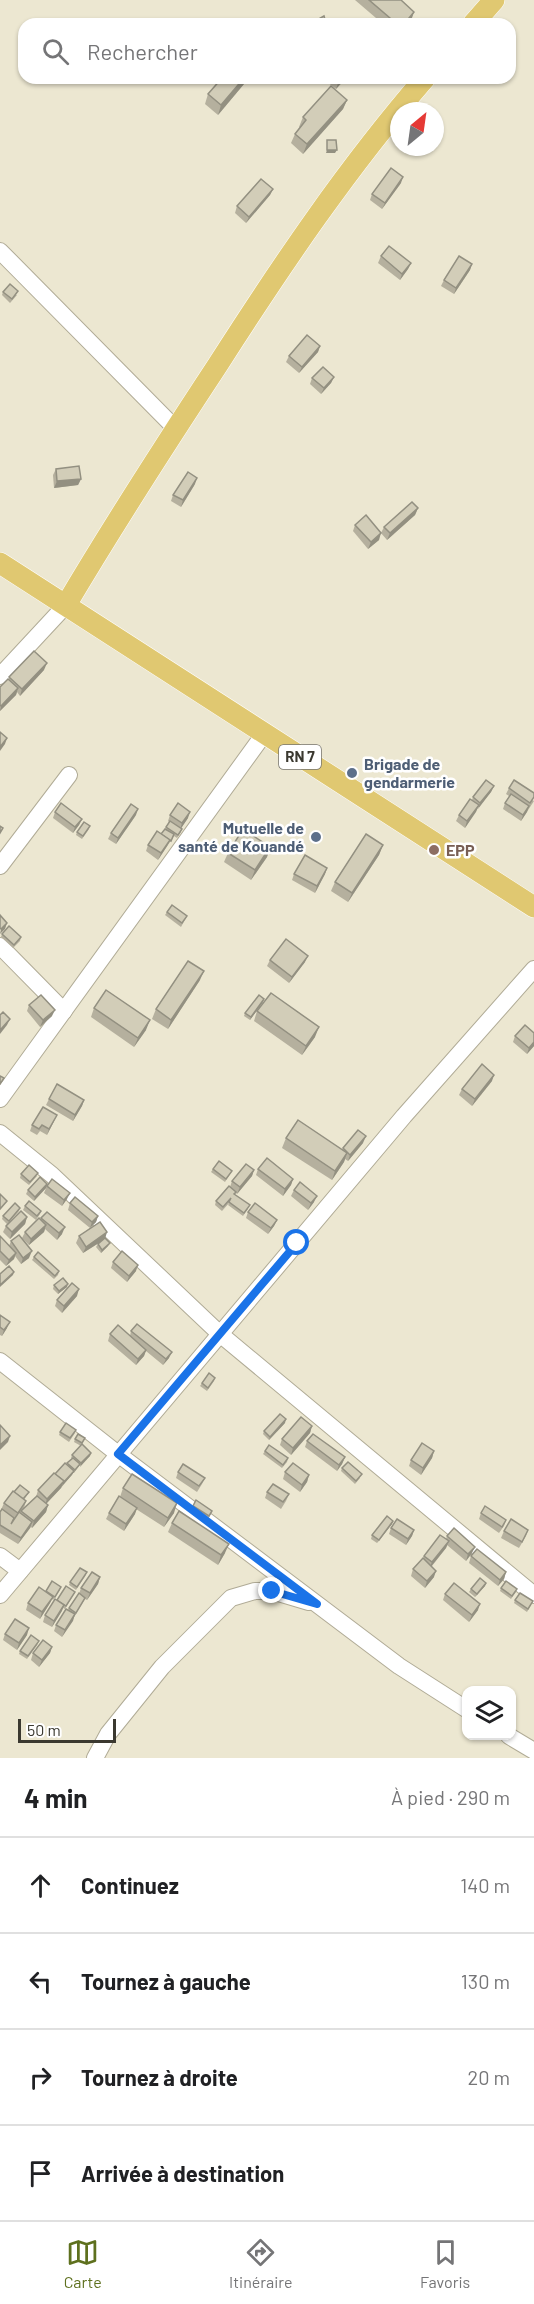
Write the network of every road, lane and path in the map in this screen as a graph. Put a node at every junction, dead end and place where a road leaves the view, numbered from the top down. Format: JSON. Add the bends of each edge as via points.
{"nodes":[{"id":1,"x":494,"y":0,"type":"edge"},
{"id":2,"x":478,"y":18,"type":"edge"},
{"id":3,"x":420,"y":84,"type":"edge"},
{"id":4,"x":0,"y":251,"type":"edge"},
{"id":5,"x":176,"y":429,"type":"junction"},
{"id":6,"x":0,"y":563,"type":"edge"},
{"id":7,"x":66,"y":605,"type":"junction"},
{"id":8,"x":0,"y":676,"type":"edge"},
{"id":9,"x":264,"y":734,"type":"junction"},
{"id":10,"x":69,"y":775,"type":"dead end"},
{"id":11,"x":0,"y":866,"type":"edge"},
{"id":12,"x":534,"y":908,"type":"edge"},
{"id":13,"x":0,"y":946,"type":"edge"},
{"id":14,"x":534,"y":969,"type":"edge"},
{"id":15,"x":64,"y":1011,"type":"junction"},
{"id":16,"x":0,"y":1099,"type":"edge"},
{"id":17,"x":0,"y":1133,"type":"edge"},
{"id":18,"x":220,"y":1334,"type":"junction"},
{"id":19,"x":0,"y":1361,"type":"edge"},
{"id":20,"x":118,"y":1454,"type":"junction"},
{"id":21,"x":0,"y":1556,"type":"edge"},
{"id":22,"x":20,"y":1571,"type":"junction"},
{"id":23,"x":0,"y":1595,"type":"edge"},
{"id":24,"x":534,"y":1595,"type":"edge"},
{"id":25,"x":317,"y":1604,"type":"junction"},
{"id":26,"x":462,"y":1705,"type":"edge"},
{"id":27,"x":516,"y":1740,"type":"edge"},
{"id":28,"x":534,"y":1751,"type":"edge"},
{"id":29,"x":95,"y":1758,"type":"edge"}],
"edges":[{"from":1,"to":2,"type":"main road"},
{"from":3,"to":5,"type":"main road","via":[[374,136],[291,251]]},
{"from":4,"to":5,"type":"street"},
{"from":5,"to":7,"type":"main road"},
{"from":6,"to":7,"type":"main road"},
{"from":7,"to":8,"type":"street"},
{"from":7,"to":9,"type":"main road","number":"RN 7"},
{"from":9,"to":12,"type":"main road","number":"RN 7"},
{"from":9,"to":15,"type":"street"},
{"from":10,"to":11,"type":"street"},
{"from":13,"to":15,"type":"street"},
{"from":14,"to":18,"type":"street"},
{"from":15,"to":16,"type":"street"},
{"from":17,"to":18,"type":"street","via":[[52,1175]]},
{"from":18,"to":20,"type":"street"},
{"from":18,"to":24,"type":"street"},
{"from":19,"to":20,"type":"street"},
{"from":20,"to":22,"type":"street"},
{"from":20,"to":25,"type":"street"},
{"from":21,"to":22,"type":"street"},
{"from":22,"to":23,"type":"street"},
{"from":25,"to":26,"type":"street","via":[[399,1666]]},
{"from":25,"to":29,"type":"street","via":[[272,1591],[231,1598],[162,1667],[108,1734]]},
{"from":27,"to":28,"type":"street"}]}
